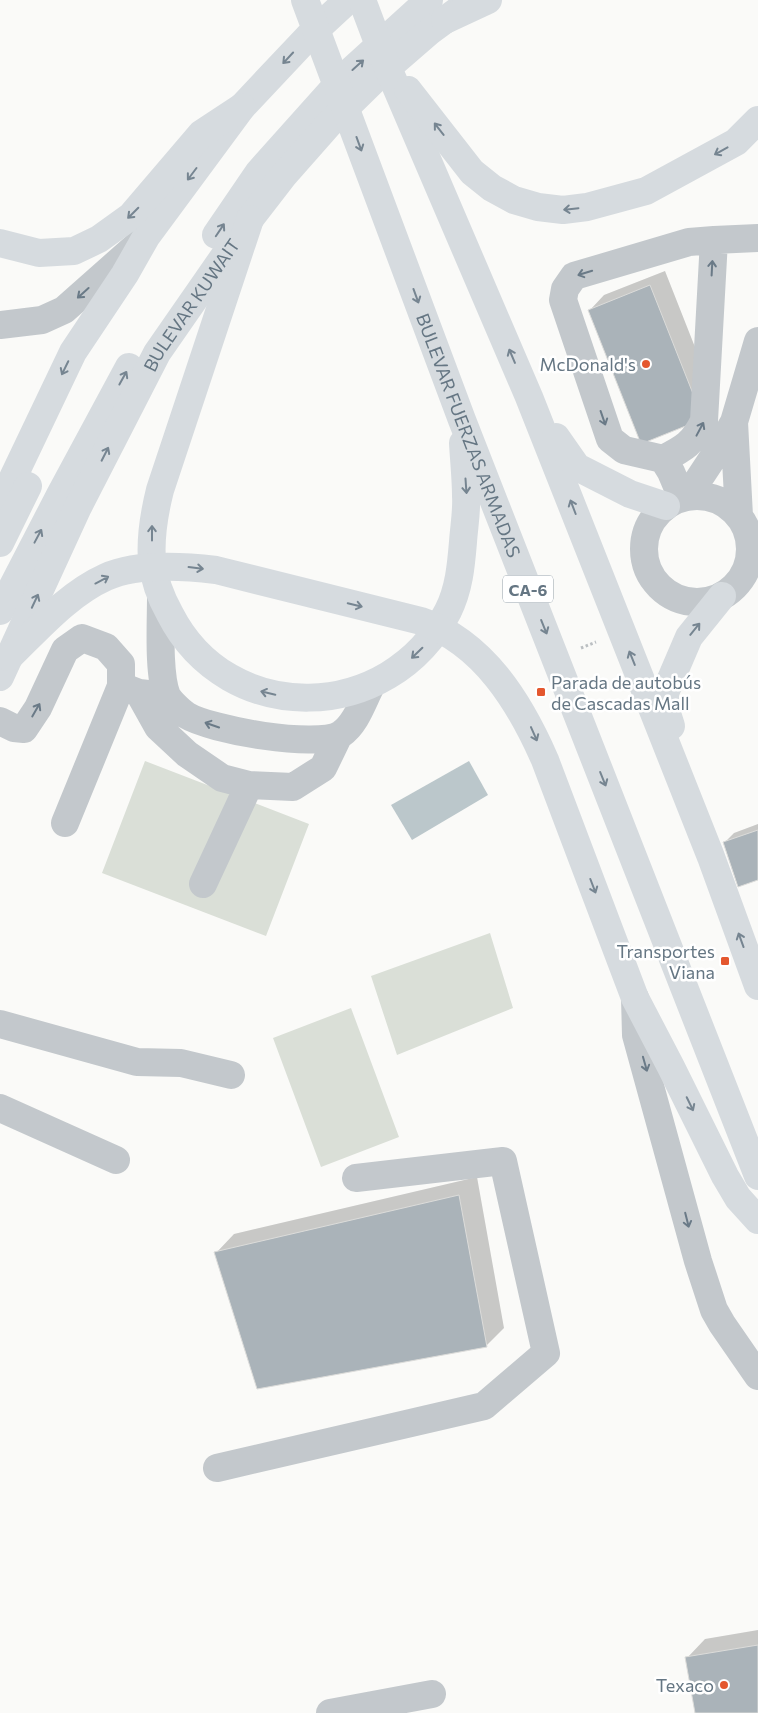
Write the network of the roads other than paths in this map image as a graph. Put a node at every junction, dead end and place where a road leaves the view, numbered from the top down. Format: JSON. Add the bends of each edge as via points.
{"nodes":[{"id":1,"x":305,"y":0,"type":"edge"},
{"id":2,"x":348,"y":0,"type":"edge"},
{"id":3,"x":362,"y":0,"type":"edge"},
{"id":4,"x":472,"y":0,"type":"edge"},
{"id":5,"x":488,"y":0,"type":"edge"},
{"id":6,"x":435,"y":17,"type":"edge"},
{"id":7,"x":384,"y":61,"type":"junction"},
{"id":8,"x":248,"y":100,"type":"junction"},
{"id":9,"x":758,"y":120,"type":"edge"},
{"id":10,"x":250,"y":219,"type":"junction"},
{"id":11,"x":146,"y":237,"type":"junction"},
{"id":12,"x":758,"y":238,"type":"edge"},
{"id":13,"x":714,"y":240,"type":"junction"},
{"id":14,"x":0,"y":243,"type":"edge"},
{"id":15,"x":124,"y":274,"type":"junction"},
{"id":16,"x":6,"y":319,"type":"edge"},
{"id":17,"x":758,"y":341,"type":"edge"},
{"id":18,"x":529,"y":396,"type":"junction"},
{"id":19,"x":462,"y":420,"type":"junction"},
{"id":20,"x":734,"y":422,"type":"junction"},
{"id":21,"x":663,"y":459,"type":"junction"},
{"id":22,"x":678,"y":500,"type":"junction"},
{"id":23,"x":0,"y":504,"type":"edge"},
{"id":24,"x":748,"y":528,"type":"edge"},
{"id":25,"x":0,"y":543,"type":"edge"},
{"id":26,"x":739,"y":586,"type":"edge"},
{"id":27,"x":161,"y":597,"type":"junction"},
{"id":28,"x":0,"y":611,"type":"edge"},
{"id":29,"x":5,"y":667,"type":"edge"},
{"id":30,"x":371,"y":686,"type":"junction"},
{"id":31,"x":130,"y":689,"type":"junction"},
{"id":32,"x":168,"y":697,"type":"junction"},
{"id":33,"x":0,"y":721,"type":"edge"},
{"id":34,"x":340,"y":735,"type":"junction"},
{"id":35,"x":249,"y":784,"type":"junction"},
{"id":36,"x":65,"y":823,"type":"dead end"},
{"id":37,"x":711,"y":857,"type":"junction"},
{"id":38,"x":203,"y":884,"type":"dead end"},
{"id":39,"x":758,"y":986,"type":"edge"},
{"id":40,"x":635,"y":998,"type":"junction"},
{"id":41,"x":0,"y":1024,"type":"edge"},
{"id":42,"x":231,"y":1075,"type":"dead end"},
{"id":43,"x":0,"y":1108,"type":"edge"},
{"id":44,"x":116,"y":1160,"type":"dead end"},
{"id":45,"x":758,"y":1176,"type":"edge"},
{"id":46,"x":356,"y":1178,"type":"dead end"},
{"id":47,"x":758,"y":1220,"type":"edge"},
{"id":48,"x":758,"y":1376,"type":"edge"},
{"id":49,"x":217,"y":1468,"type":"dead end"},
{"id":50,"x":432,"y":1694,"type":"dead end"},
{"id":51,"x":339,"y":1712,"type":"edge"}],
"edges":[{"from":1,"to":19,"type":"main road","name":"BULEVAR FUERZAS ARMADAS","number":"CA-6","one_way":true},
{"from":2,"to":8,"type":"main road","one_way":true},
{"from":3,"to":7,"type":"main road"},
{"from":4,"to":6,"type":"main road","name":"BULEVAR KUWAIT"},
{"from":5,"to":6,"type":"main road"},
{"from":6,"to":10,"type":"main road","name":"BULEVAR KUWAIT","via":[[329,124]]},
{"from":28,"to":6,"type":"main road","one_way":true,"via":[[143,342],[259,172],[344,78]]},
{"from":9,"to":7,"type":"main road","one_way":true,"via":[[736,142],[646,191],[587,207],[563,210],[538,207],[514,200],[472,172]]},
{"from":18,"to":7,"type":"main road","one_way":true},
{"from":8,"to":11,"type":"main road","one_way":true},
{"from":8,"to":14,"type":"main road","one_way":true,"via":[[201,134],[131,216],[100,239],[74,251],[38,253]]},
{"from":27,"to":10,"type":"main road","one_way":true,"via":[[152,562],[152,525],[158,499]]},
{"from":29,"to":10,"type":"main road","name":"BULEVAR KUWAIT","one_way":true,"via":[[78,507],[157,353]]},
{"from":11,"to":15,"type":"main road"},
{"from":11,"to":16,"type":"street","one_way":true,"via":[[64,310],[42,320]]},
{"from":12,"to":13,"type":"street"},
{"from":21,"to":13,"type":"street","one_way":true,"via":[[682,450],[697,436],[704,421]]},
{"from":13,"to":21,"type":"street","one_way":true,"via":[[689,242],[574,276],[565,288],[563,300],[610,439],[624,450]]},
{"from":15,"to":23,"type":"main road","one_way":true,"via":[[73,352]]},
{"from":15,"to":25,"type":"main road","via":[[82,377]]},
{"from":17,"to":20,"type":"street"},
{"from":18,"to":22,"type":"main road","via":[[577,467],[630,494]]},
{"from":37,"to":18,"type":"main road","one_way":true},
{"from":19,"to":30,"type":"main road","one_way":true,"via":[[466,498],[460,576],[448,611],[428,642],[402,667]]},
{"from":19,"to":45,"type":"main road","name":"BULEVAR FUERZAS ARMADAS","number":"CA-6","one_way":true},
{"from":20,"to":22,"type":"street","via":[[718,450]]},
{"from":20,"to":24,"type":"street"},
{"from":21,"to":22,"type":"street","via":[[671,472]]},
{"from":22,"to":24,"type":"street","via":[[702,496],[716,499],[728,506]]},
{"from":22,"to":26,"type":"street","via":[[654,519],[646,535],[644,552],[648,570],[671,595],[687,601],[705,602]]},
{"from":24,"to":26,"type":"street","via":[[750,551]]},
{"from":37,"to":26,"type":"main road","one_way":true,"via":[[666,706],[665,693],[689,637]]},
{"from":30,"to":27,"type":"main road","one_way":true,"via":[[336,696],[300,699],[264,693],[239,683],[201,658],[178,630]]},
{"from":27,"to":32,"type":"street","via":[[162,674]]},
{"from":29,"to":40,"type":"main road","one_way":true,"via":[[41,626],[76,595],[106,577],[130,570],[190,566],[216,570],[432,625],[479,656],[530,726],[546,760]]},
{"from":30,"to":34,"type":"street","via":[[350,727]]},
{"from":31,"to":32,"type":"street"},
{"from":33,"to":31,"type":"street","one_way":true,"via":[[24,730],[65,650],[82,638],[106,647],[121,664]]},
{"from":31,"to":35,"type":"street","via":[[158,727],[187,754],[222,778]]},
{"from":31,"to":36,"type":"street"},
{"from":34,"to":32,"type":"street","one_way":true,"via":[[318,739],[268,737],[217,727],[186,715]]},
{"from":34,"to":35,"type":"street","via":[[323,768],[293,786]]},
{"from":35,"to":38,"type":"street"},
{"from":39,"to":37,"type":"main road","one_way":true},
{"from":40,"to":47,"type":"main road","one_way":true,"via":[[725,1176],[738,1198]]},
{"from":40,"to":48,"type":"street","one_way":true,"via":[[636,1035],[698,1261],[714,1310]]},
{"from":41,"to":42,"type":"street","via":[[137,1062],[181,1063]]},
{"from":43,"to":44,"type":"street"},
{"from":46,"to":49,"type":"street","via":[[503,1161],[546,1353],[484,1406]]},
{"from":50,"to":51,"type":"street"}]}
